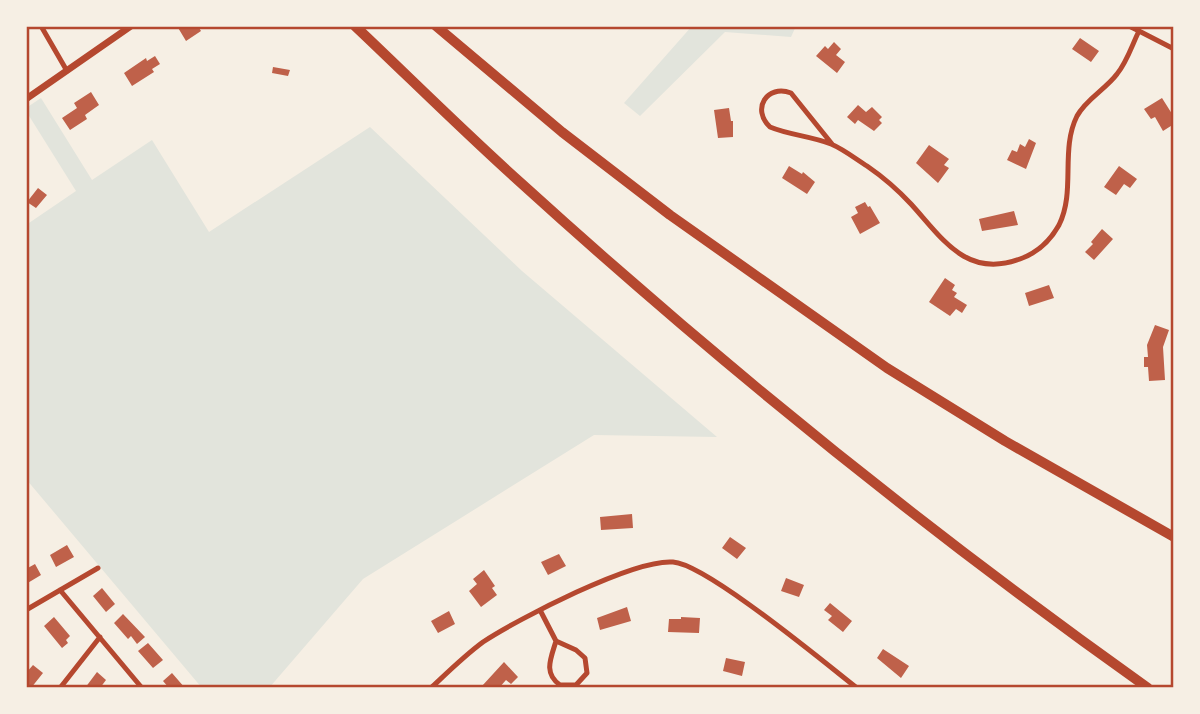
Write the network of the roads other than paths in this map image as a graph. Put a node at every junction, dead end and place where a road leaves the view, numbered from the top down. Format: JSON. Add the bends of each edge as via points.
{"nodes":[{"id":1,"x":41,"y":26,"type":"edge"},
{"id":2,"x":131,"y":26,"type":"edge"},
{"id":3,"x":355,"y":26,"type":"edge"},
{"id":4,"x":436,"y":26,"type":"edge"},
{"id":5,"x":1129,"y":26,"type":"edge"},
{"id":6,"x":1139,"y":31,"type":"junction"},
{"id":7,"x":1174,"y":49,"type":"edge"},
{"id":8,"x":67,"y":71,"type":"junction"},
{"id":9,"x":26,"y":99,"type":"edge"},
{"id":10,"x":832,"y":144,"type":"junction"},
{"id":11,"x":1174,"y":537,"type":"edge"},
{"id":12,"x":98,"y":568,"type":"dead end"},
{"id":13,"x":60,"y":590,"type":"junction"},
{"id":14,"x":26,"y":610,"type":"edge"},
{"id":15,"x":540,"y":610,"type":"junction"},
{"id":16,"x":100,"y":637,"type":"junction"},
{"id":17,"x":556,"y":641,"type":"junction"},
{"id":18,"x":60,"y":688,"type":"edge"},
{"id":19,"x":142,"y":688,"type":"edge"},
{"id":20,"x":431,"y":688,"type":"edge"},
{"id":21,"x":857,"y":688,"type":"edge"},
{"id":22,"x":1148,"y":688,"type":"edge"}],
"edges":[{"from":1,"to":8,"type":"street"},
{"from":2,"to":8,"type":"main road"},
{"from":3,"to":22,"type":"highway","via":[[520,183],[691,332],[867,475]]},
{"from":4,"to":11,"type":"highway","via":[[670,215],[887,368],[1005,442]]},
{"from":5,"to":6,"type":"street"},
{"from":6,"to":7,"type":"street"},
{"from":6,"to":10,"type":"street","via":[[1118,72],[1084,106],[1074,123],[1060,222],[1047,242],[1017,261],[982,263],[959,254],[886,180]]},
{"from":8,"to":9,"type":"main road"},
{"from":10,"to":10,"type":"street","via":[[791,93],[774,91],[763,99],[761,112],[770,127]]},
{"from":12,"to":13,"type":"street"},
{"from":13,"to":14,"type":"street"},
{"from":13,"to":16,"type":"street"},
{"from":15,"to":17,"type":"street"},
{"from":15,"to":20,"type":"street","via":[[484,642]]},
{"from":15,"to":21,"type":"street","via":[[633,569],[673,562],[692,567],[722,585]]},
{"from":16,"to":18,"type":"street"},
{"from":16,"to":19,"type":"street"},
{"from":17,"to":17,"type":"street","via":[[550,674],[560,685],[576,685],[585,677],[587,662],[580,652]]}]}
